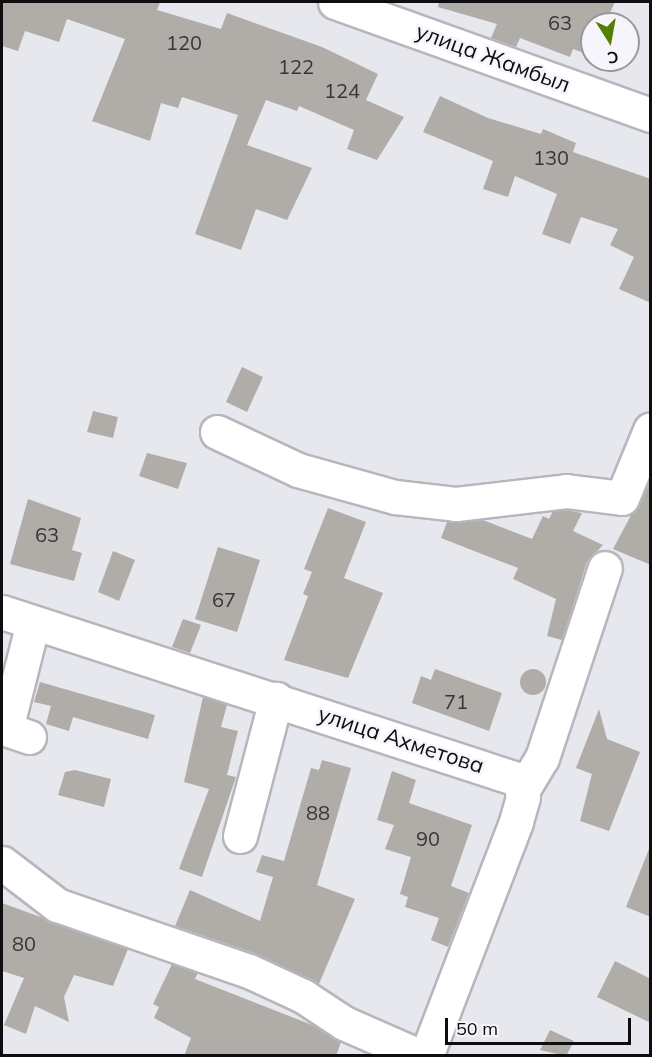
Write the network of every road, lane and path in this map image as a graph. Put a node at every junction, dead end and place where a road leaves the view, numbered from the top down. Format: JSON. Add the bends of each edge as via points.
{"nodes":[{"id":1,"x":335,"y":2,"type":"edge"},
{"id":2,"x":651,"y":115,"type":"edge"},
{"id":3,"x":651,"y":430,"type":"edge"},
{"id":4,"x":217,"y":432,"type":"dead end"},
{"id":5,"x":604,"y":568,"type":"dead end"},
{"id":6,"x":2,"y":612,"type":"edge"},
{"id":7,"x":33,"y":622,"type":"junction"},
{"id":8,"x":276,"y":699,"type":"junction"},
{"id":9,"x":29,"y":737,"type":"dead end"},
{"id":10,"x":522,"y":791,"type":"junction"},
{"id":11,"x":240,"y":836,"type":"dead end"},
{"id":12,"x":2,"y":863,"type":"edge"},
{"id":13,"x":419,"y":1056,"type":"edge"},
{"id":14,"x":426,"y":1056,"type":"edge"}],
"edges":[{"from":1,"to":2,"type":"street","name":"улица Жамбыл"},
{"from":3,"to":4,"type":"street","via":[[622,498],[566,491],[456,504],[394,497],[298,470]]},
{"from":5,"to":10,"type":"street","via":[[542,758]]},
{"from":6,"to":7,"type":"street","name":"улица Ахметова"},
{"from":7,"to":8,"type":"street","name":"улица Ахметова"},
{"from":7,"to":9,"type":"street","via":[[6,729]]},
{"from":8,"to":10,"type":"street","name":"улица Ахметова","via":[[520,780]]},
{"from":8,"to":11,"type":"street"},
{"from":10,"to":14,"type":"street","via":[[516,822]]},
{"from":12,"to":13,"type":"street","via":[[57,905],[249,971],[303,996],[344,1023]]}]}
